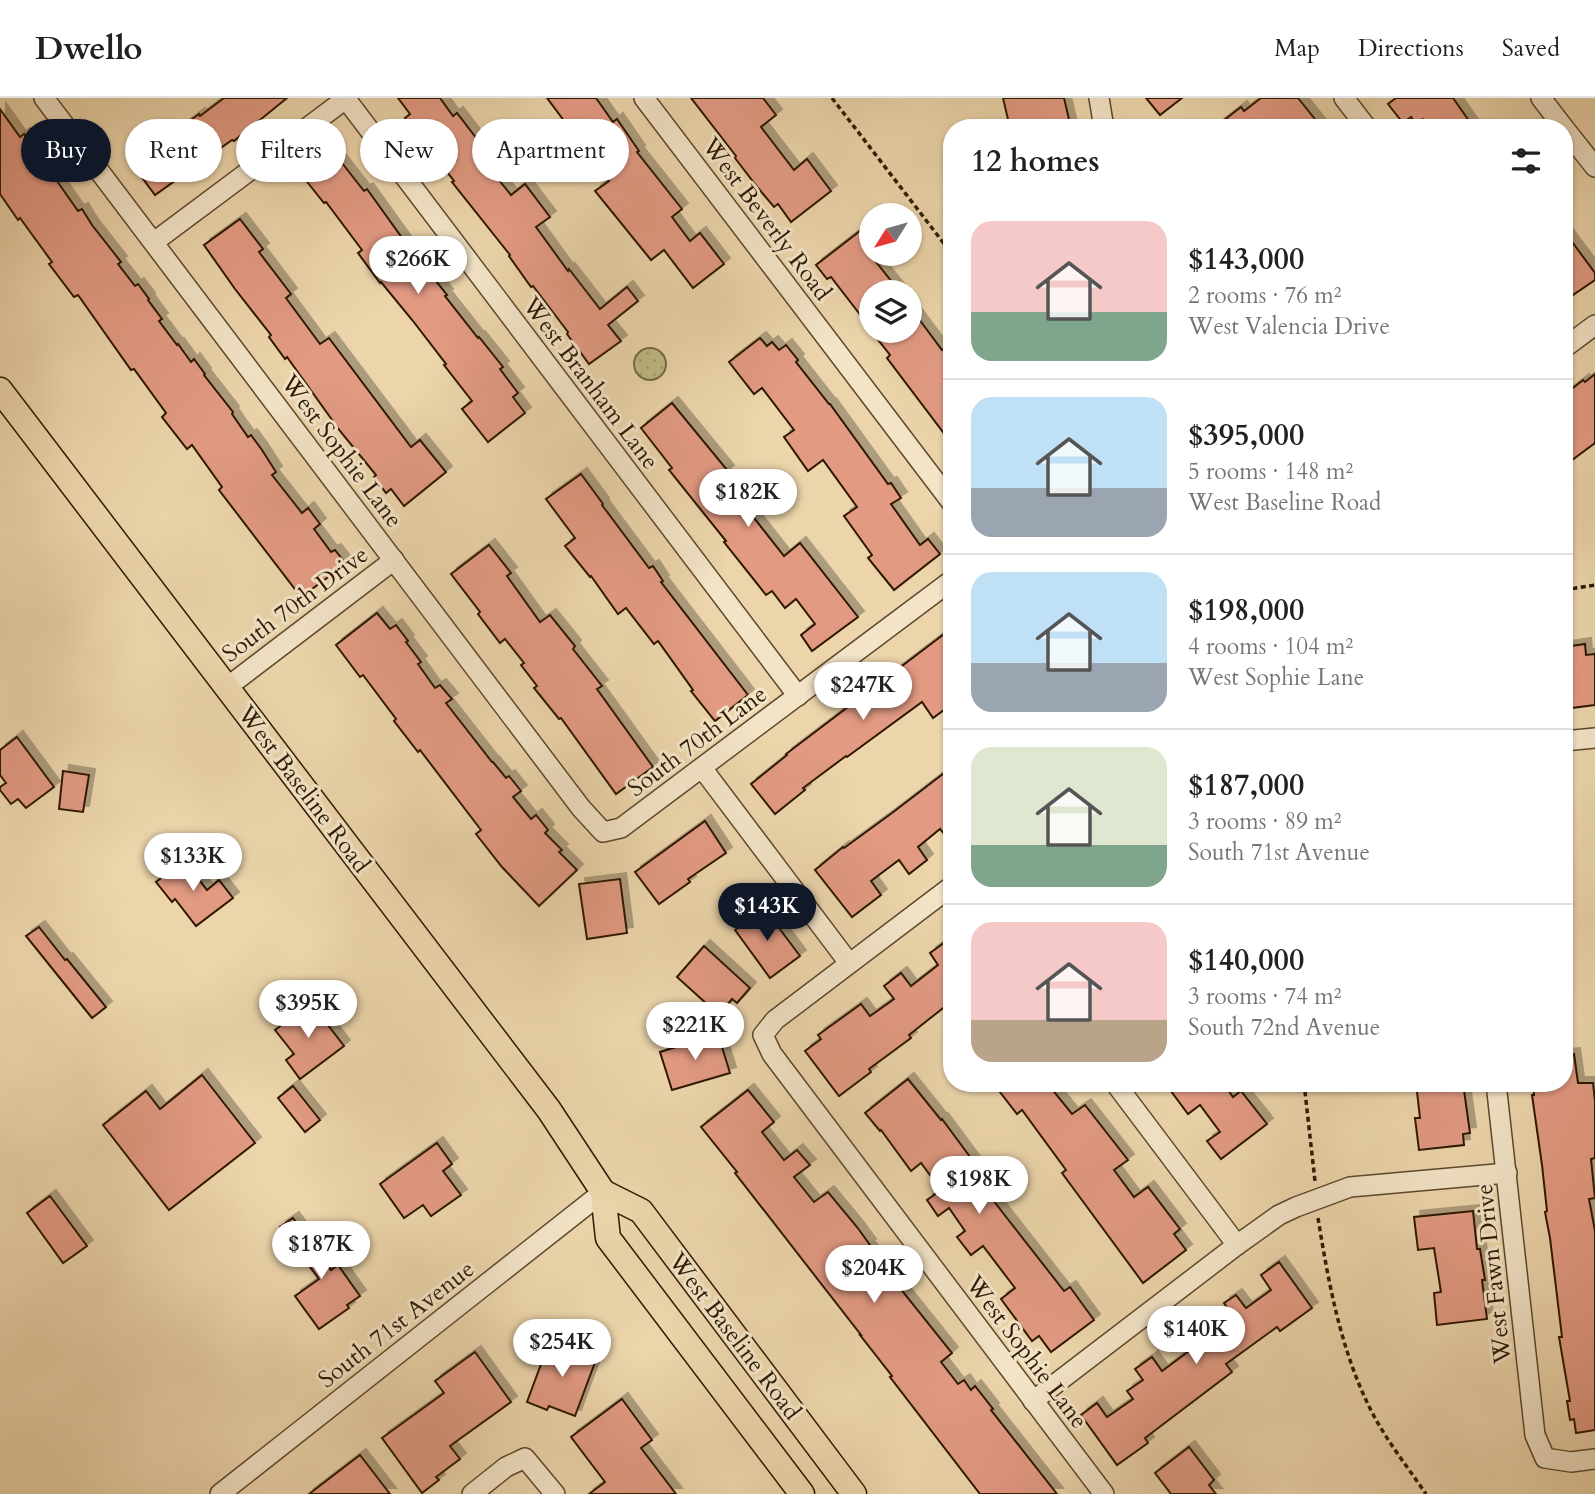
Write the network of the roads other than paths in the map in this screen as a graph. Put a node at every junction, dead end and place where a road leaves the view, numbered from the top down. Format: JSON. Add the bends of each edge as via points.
{"nodes":[{"id":1,"x":44,"y":98,"type":"edge"},
{"id":2,"x":644,"y":98,"type":"edge"},
{"id":3,"x":1099,"y":98,"type":"edge"},
{"id":4,"x":1345,"y":98,"type":"edge"},
{"id":5,"x":1541,"y":98,"type":"edge"},
{"id":6,"x":346,"y":99,"type":"edge"},
{"id":7,"x":1102,"y":119,"type":"edge"},
{"id":8,"x":1360,"y":119,"type":"edge"},
{"id":9,"x":1557,"y":119,"type":"edge"},
{"id":10,"x":1573,"y":137,"type":"edge"},
{"id":11,"x":1592,"y":157,"type":"edge"},
{"id":12,"x":154,"y":242,"type":"junction"},
{"id":13,"x":1595,"y":325,"type":"edge"},
{"id":14,"x":1573,"y":341,"type":"edge"},
{"id":15,"x":0,"y":390,"type":"edge"},
{"id":16,"x":943,"y":491,"type":"edge"},
{"id":17,"x":394,"y":560,"type":"junction"},
{"id":18,"x":943,"y":587,"type":"edge"},
{"id":19,"x":226,"y":688,"type":"junction"},
{"id":20,"x":798,"y":696,"type":"junction"},
{"id":21,"x":1595,"y":738,"type":"edge"},
{"id":22,"x":1573,"y":740,"type":"edge"},
{"id":23,"x":702,"y":768,"type":"junction"},
{"id":24,"x":603,"y":832,"type":"joint"},
{"id":25,"x":943,"y":893,"type":"edge"},
{"id":26,"x":849,"y":963,"type":"junction"},
{"id":27,"x":1122,"y":1092,"type":"edge"},
{"id":28,"x":1497,"y":1092,"type":"edge"},
{"id":29,"x":1507,"y":1172,"type":"junction"},
{"id":30,"x":603,"y":1192,"type":"junction"},
{"id":31,"x":1237,"y":1245,"type":"junction"},
{"id":32,"x":1033,"y":1401,"type":"junction"},
{"id":33,"x":1595,"y":1459,"type":"edge"},
{"id":34,"x":220,"y":1494,"type":"edge"},
{"id":35,"x":472,"y":1494,"type":"edge"},
{"id":36,"x":555,"y":1494,"type":"edge"},
{"id":37,"x":802,"y":1494,"type":"edge"},
{"id":38,"x":854,"y":1494,"type":"edge"},
{"id":39,"x":1104,"y":1494,"type":"edge"}],
"edges":[{"from":1,"to":12,"type":"street","name":"West Sophie Lane"},
{"from":2,"to":16,"type":"street","name":"West Beverly Road"},
{"from":3,"to":7,"type":"street"},
{"from":4,"to":8,"type":"street"},
{"from":5,"to":9,"type":"street"},
{"from":6,"to":12,"type":"street"},
{"from":6,"to":20,"type":"street","name":"West Branham Lane"},
{"from":10,"to":11,"type":"street"},
{"from":12,"to":17,"type":"street","name":"West Sophie Lane"},
{"from":13,"to":14,"type":"street"},
{"from":15,"to":19,"type":"main road","name":"West Baseline Road"},
{"from":17,"to":19,"type":"street","name":"South 70th Drive"},
{"from":17,"to":24,"type":"street","name":"West Sophie Lane"},
{"from":18,"to":20,"type":"street","name":"South 70th Lane"},
{"from":19,"to":30,"type":"main road","name":"West Baseline Road","via":[[549,1110]]},
{"from":20,"to":23,"type":"street","name":"South 70th Lane"},
{"from":21,"to":22,"type":"street"},
{"from":23,"to":24,"type":"street","name":"South 70th Lane","via":[[621,828]]},
{"from":23,"to":26,"type":"street"},
{"from":25,"to":26,"type":"street"},
{"from":26,"to":32,"type":"street","name":"West Sophie Lane","via":[[775,1020],[763,1035],[772,1054]]},
{"from":27,"to":31,"type":"street"},
{"from":28,"to":29,"type":"street","name":"West Fawn Drive"},
{"from":29,"to":31,"type":"street","via":[[1350,1187],[1279,1215]]},
{"from":29,"to":33,"type":"street","name":"West Fawn Drive","via":[[1535,1435],[1545,1458]]},
{"from":30,"to":34,"type":"street","name":"South 71st Avenue"},
{"from":30,"to":37,"type":"main road","name":"West Baseline Road","via":[[608,1238]]},
{"from":30,"to":38,"type":"main road","name":"West Baseline Road","via":[[640,1211]]},
{"from":31,"to":32,"type":"street"},
{"from":32,"to":39,"type":"street","name":"West Sophie Lane"},
{"from":35,"to":36,"type":"street","via":[[525,1458]]}]}
